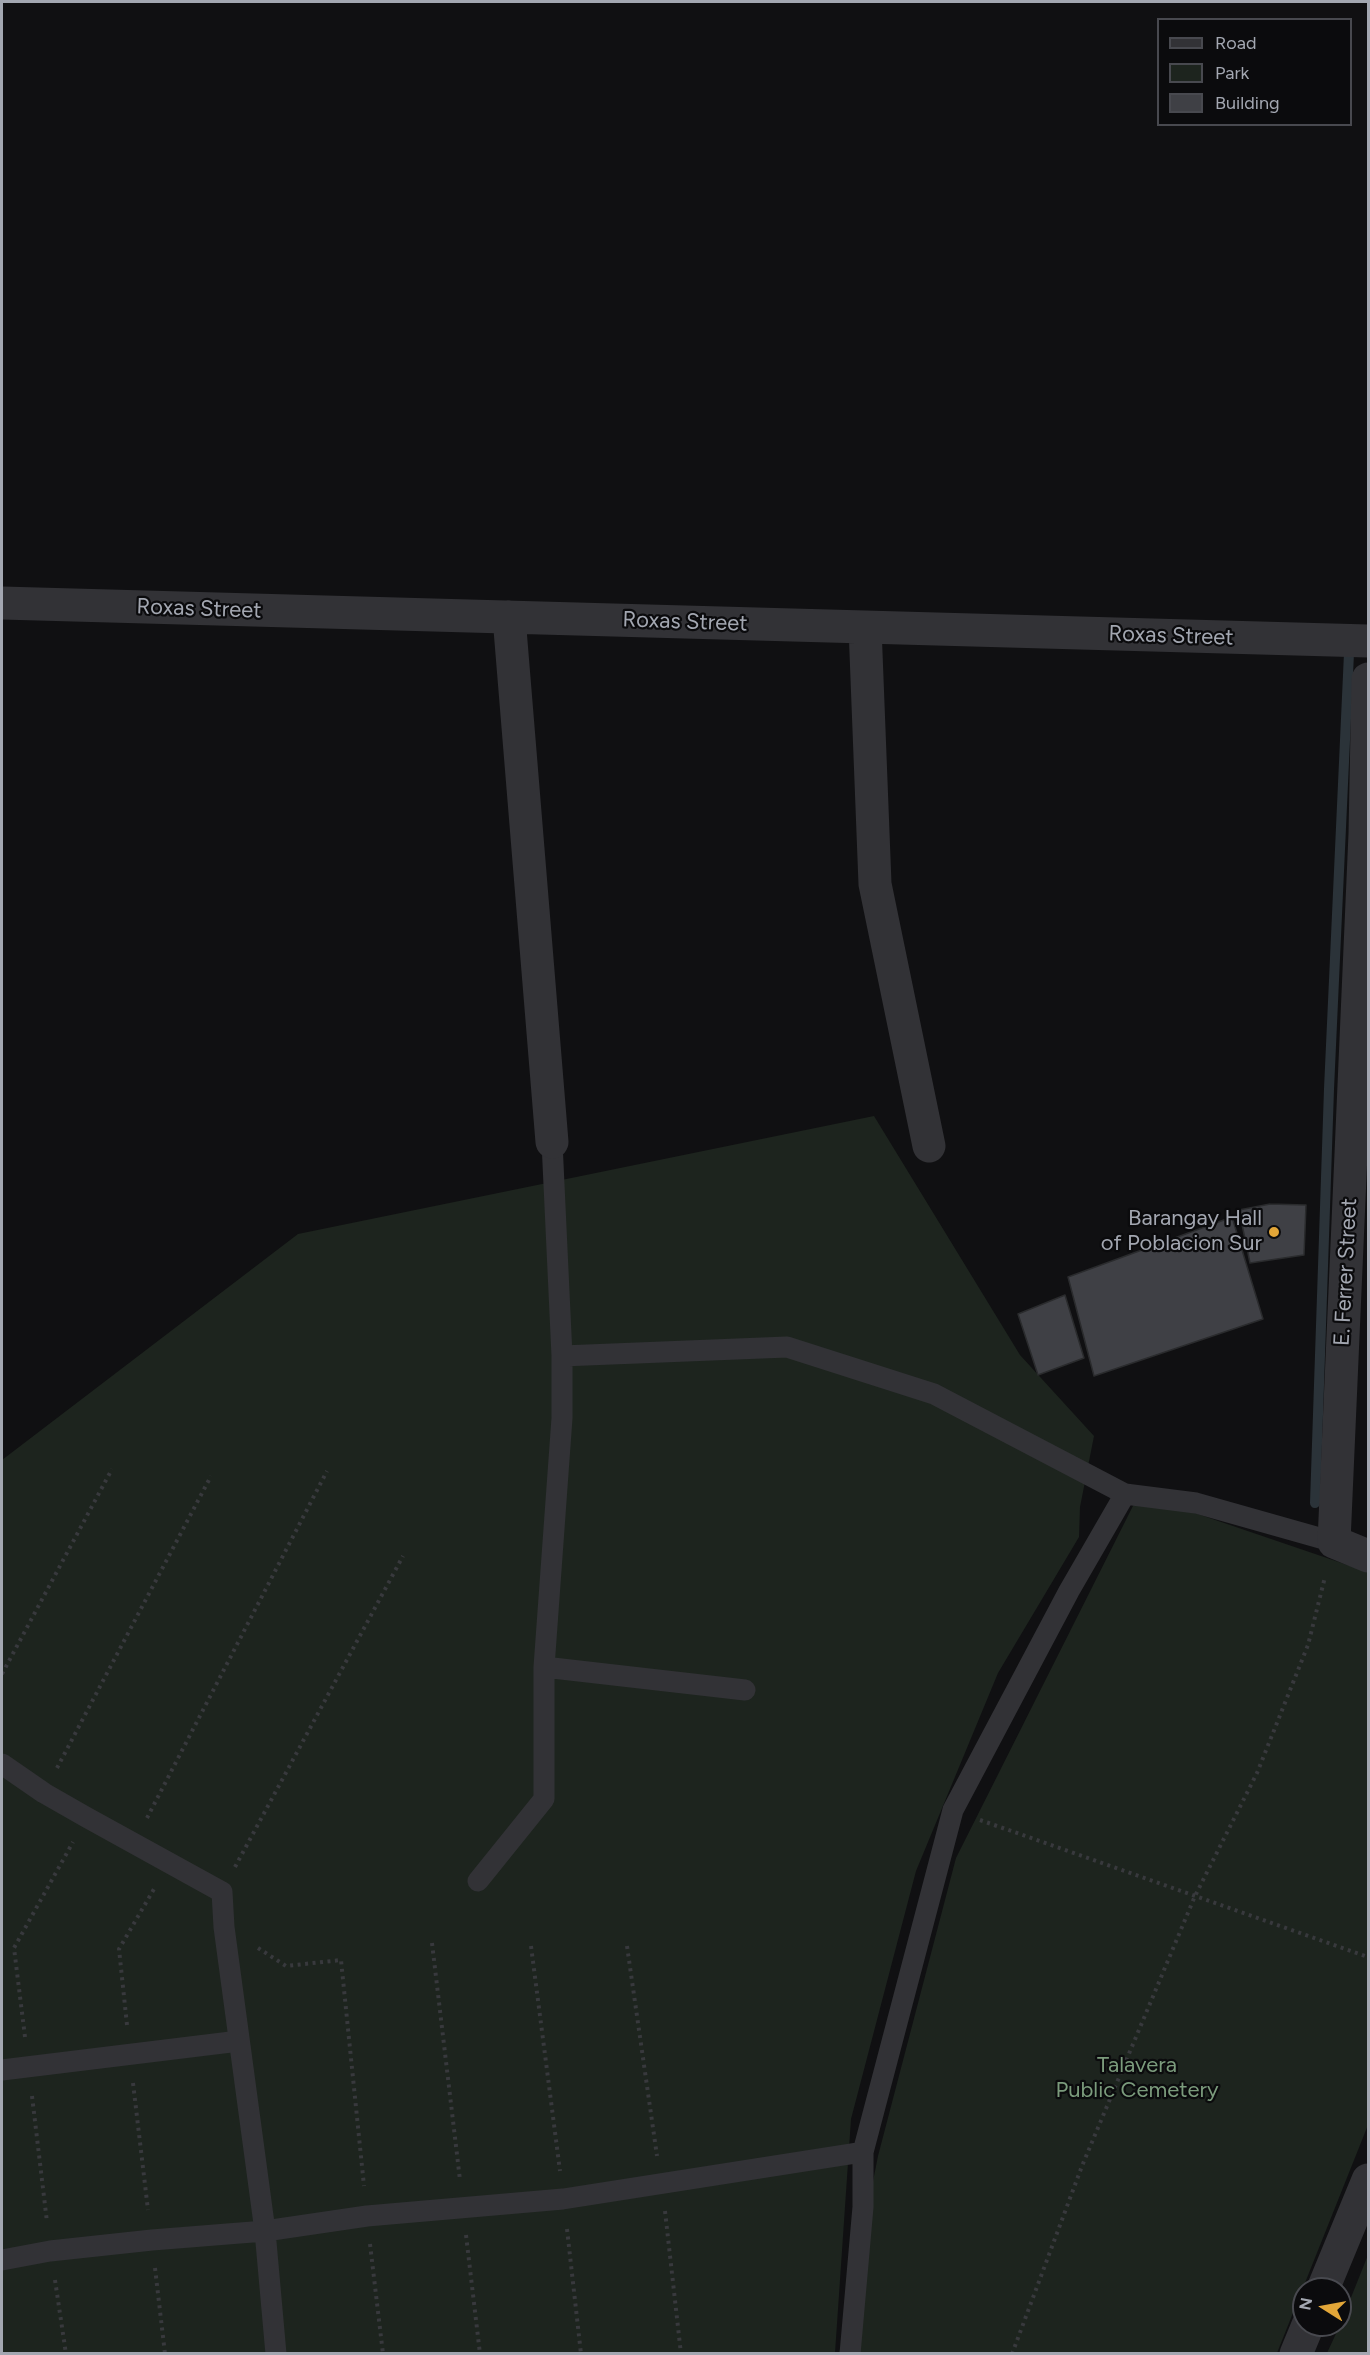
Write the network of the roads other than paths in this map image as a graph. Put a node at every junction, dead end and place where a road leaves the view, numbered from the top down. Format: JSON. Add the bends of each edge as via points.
{"nodes":[{"id":1,"x":2,"y":603,"type":"edge"},
{"id":2,"x":508,"y":617,"type":"junction"},
{"id":3,"x":865,"y":627,"type":"junction"},
{"id":4,"x":1368,"y":641,"type":"edge"},
{"id":5,"x":1368,"y":679,"type":"edge"},
{"id":6,"x":1367,"y":834,"type":"edge"},
{"id":7,"x":552,"y":1142,"type":"joint"},
{"id":8,"x":929,"y":1146,"type":"dead end"},
{"id":9,"x":562,"y":1356,"type":"junction"},
{"id":10,"x":1125,"y":1494,"type":"junction"},
{"id":11,"x":1334,"y":1542,"type":"junction"},
{"id":12,"x":1368,"y":1556,"type":"edge"},
{"id":13,"x":544,"y":1667,"type":"junction"},
{"id":14,"x":746,"y":1690,"type":"dead end"},
{"id":15,"x":2,"y":1764,"type":"edge"},
{"id":16,"x":478,"y":1881,"type":"dead end"},
{"id":17,"x":239,"y":2041,"type":"junction"},
{"id":18,"x":2,"y":2070,"type":"edge"},
{"id":19,"x":863,"y":2152,"type":"junction"},
{"id":20,"x":1368,"y":2180,"type":"edge"},
{"id":21,"x":265,"y":2231,"type":"junction"},
{"id":22,"x":2,"y":2260,"type":"edge"},
{"id":23,"x":1328,"y":2277,"type":"edge"},
{"id":24,"x":1303,"y":2337,"type":"edge"},
{"id":25,"x":276,"y":2354,"type":"edge"},
{"id":26,"x":850,"y":2354,"type":"edge"},
{"id":27,"x":1296,"y":2354,"type":"edge"}],
"edges":[{"from":1,"to":2,"type":"street","name":"Roxas Street"},
{"from":2,"to":3,"type":"street","name":"Roxas Street"},
{"from":2,"to":7,"type":"street"},
{"from":3,"to":4,"type":"street","name":"Roxas Street"},
{"from":3,"to":8,"type":"street","via":[[875,884]]},
{"from":5,"to":6,"type":"street","name":"E. Ferrer Street"},
{"from":6,"to":11,"type":"street","name":"E. Ferrer Street"},
{"from":7,"to":9,"type":"lane"},
{"from":9,"to":10,"type":"lane","via":[[787,1347],[934,1394]]},
{"from":9,"to":13,"type":"lane","via":[[562,1418]]},
{"from":10,"to":11,"type":"lane","via":[[1196,1503]]},
{"from":10,"to":19,"type":"lane","via":[[953,1810]]},
{"from":11,"to":12,"type":"street"},
{"from":13,"to":14,"type":"lane"},
{"from":13,"to":16,"type":"lane","via":[[544,1799]]},
{"from":15,"to":17,"type":"lane","via":[[44,1793],[222,1892]]},
{"from":17,"to":18,"type":"lane"},
{"from":17,"to":21,"type":"lane"},
{"from":19,"to":21,"type":"lane","via":[[563,2199],[367,2216]]},
{"from":19,"to":26,"type":"lane","via":[[863,2206]]},
{"from":20,"to":23,"type":"street"},
{"from":21,"to":22,"type":"lane","via":[[50,2251]]},
{"from":21,"to":25,"type":"lane"},
{"from":24,"to":27,"type":"street"}]}
